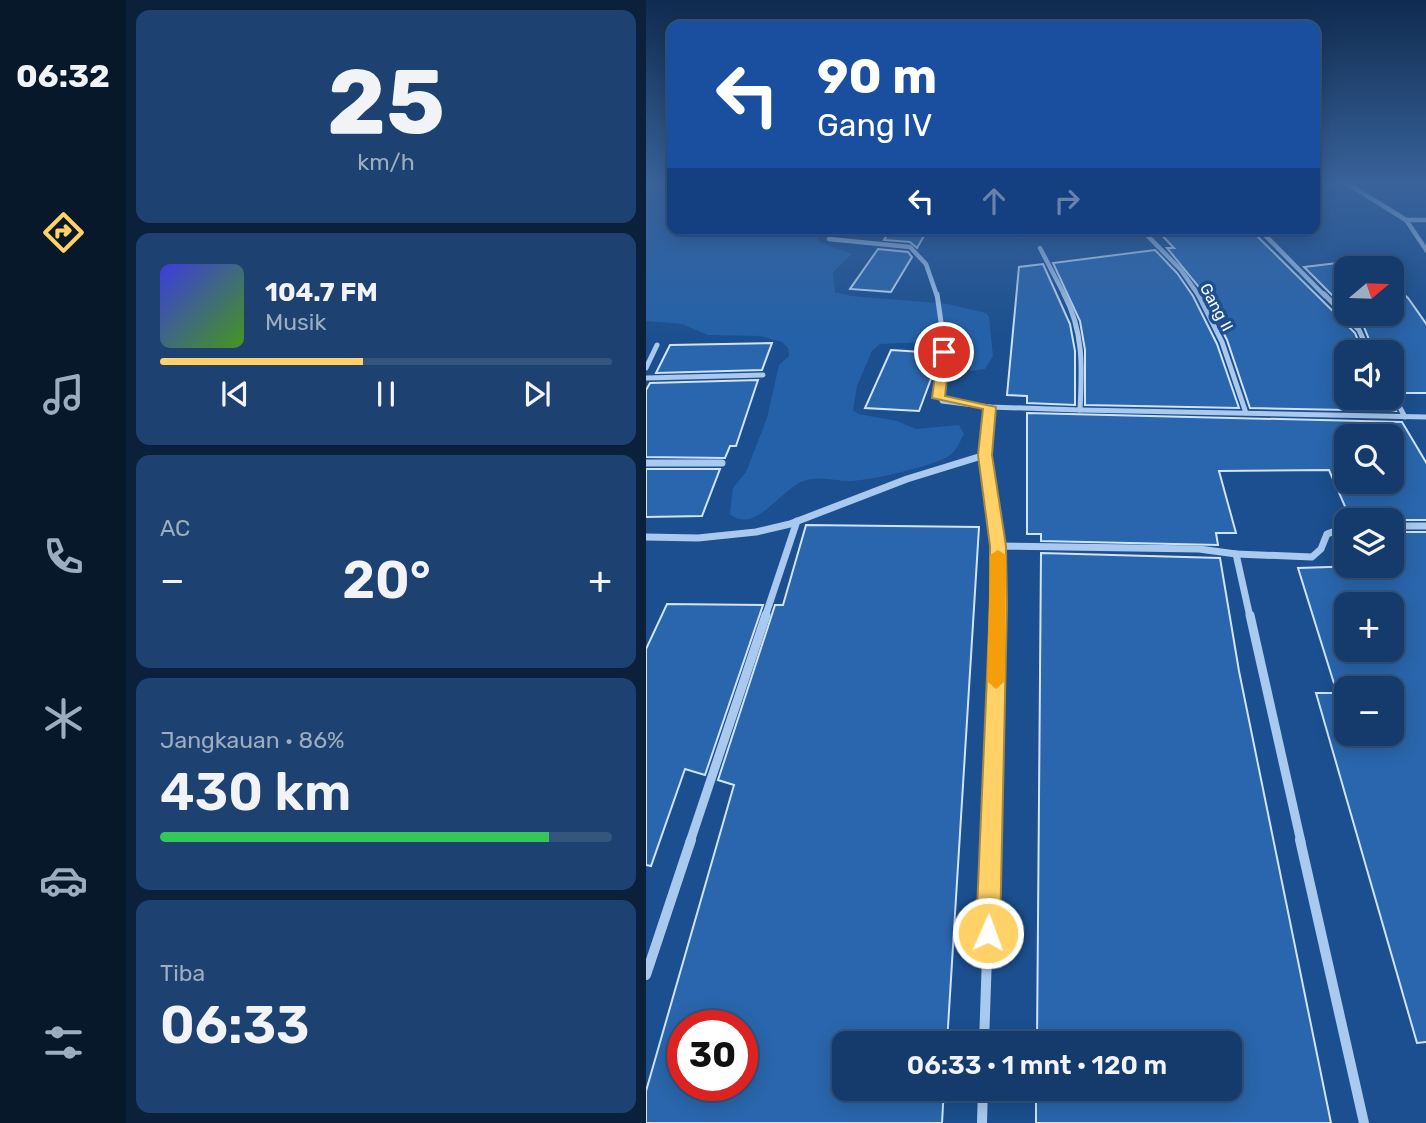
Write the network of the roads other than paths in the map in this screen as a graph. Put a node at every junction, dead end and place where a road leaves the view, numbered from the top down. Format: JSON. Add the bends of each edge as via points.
{"nodes":[{"id":1,"x":1415,"y":234,"type":"edge"},
{"id":2,"x":1147,"y":235,"type":"edge"},
{"id":3,"x":1264,"y":235,"type":"edge"},
{"id":4,"x":829,"y":239,"type":"dead end"},
{"id":5,"x":1040,"y":248,"type":"dead end"},
{"id":6,"x":1426,"y":251,"type":"edge"},
{"id":7,"x":1364,"y":340,"type":"edge"},
{"id":8,"x":657,"y":345,"type":"dead end"},
{"id":9,"x":646,"y":368,"type":"edge"},
{"id":10,"x":763,"y":375,"type":"dead end"},
{"id":11,"x":646,"y":378,"type":"edge"},
{"id":12,"x":990,"y":407,"type":"junction"},
{"id":13,"x":1080,"y":410,"type":"junction"},
{"id":14,"x":1401,"y":410,"type":"edge"},
{"id":15,"x":1246,"y":413,"type":"junction"},
{"id":16,"x":1405,"y":417,"type":"junction"},
{"id":17,"x":1426,"y":417,"type":"edge"},
{"id":18,"x":985,"y":455,"type":"junction"},
{"id":19,"x":646,"y":463,"type":"edge"},
{"id":20,"x":722,"y":463,"type":"dead end"},
{"id":21,"x":796,"y":521,"type":"junction"},
{"id":22,"x":1404,"y":526,"type":"edge"},
{"id":23,"x":1426,"y":526,"type":"edge"},
{"id":24,"x":1334,"y":531,"type":"edge"},
{"id":25,"x":646,"y":537,"type":"edge"},
{"id":26,"x":998,"y":546,"type":"junction"},
{"id":27,"x":1236,"y":554,"type":"junction"},
{"id":28,"x":646,"y":975,"type":"edge"},
{"id":29,"x":984,"y":1031,"type":"edge"},
{"id":30,"x":983,"y":1101,"type":"edge"},
{"id":31,"x":982,"y":1123,"type":"edge"},
{"id":32,"x":1364,"y":1123,"type":"edge"}],
"edges":[{"from":1,"to":6,"type":"street"},
{"from":2,"to":15,"type":"street","name":"Gang II","via":[[1186,276],[1208,310]]},
{"from":3,"to":7,"type":"street","via":[[1359,330]]},
{"from":4,"to":12,"type":"street","via":[[917,250],[941,316],[944,352],[938,398]]},
{"from":5,"to":13,"type":"street","via":[[1076,317],[1083,359]]},
{"from":8,"to":9,"type":"street"},
{"from":10,"to":11,"type":"street"},
{"from":12,"to":13,"type":"street"},
{"from":12,"to":18,"type":"street"},
{"from":13,"to":15,"type":"street"},
{"from":14,"to":16,"type":"street"},
{"from":15,"to":16,"type":"street"},
{"from":16,"to":17,"type":"street"},
{"from":18,"to":21,"type":"street"},
{"from":18,"to":26,"type":"street"},
{"from":19,"to":20,"type":"street"},
{"from":21,"to":25,"type":"street","via":[[756,532]]},
{"from":21,"to":28,"type":"street"},
{"from":22,"to":23,"type":"street"},
{"from":24,"to":27,"type":"street","via":[[1327,534],[1312,557]]},
{"from":26,"to":27,"type":"street","via":[[1199,549]]},
{"from":26,"to":29,"type":"street"},
{"from":27,"to":32,"type":"street"},
{"from":30,"to":31,"type":"street"}]}
